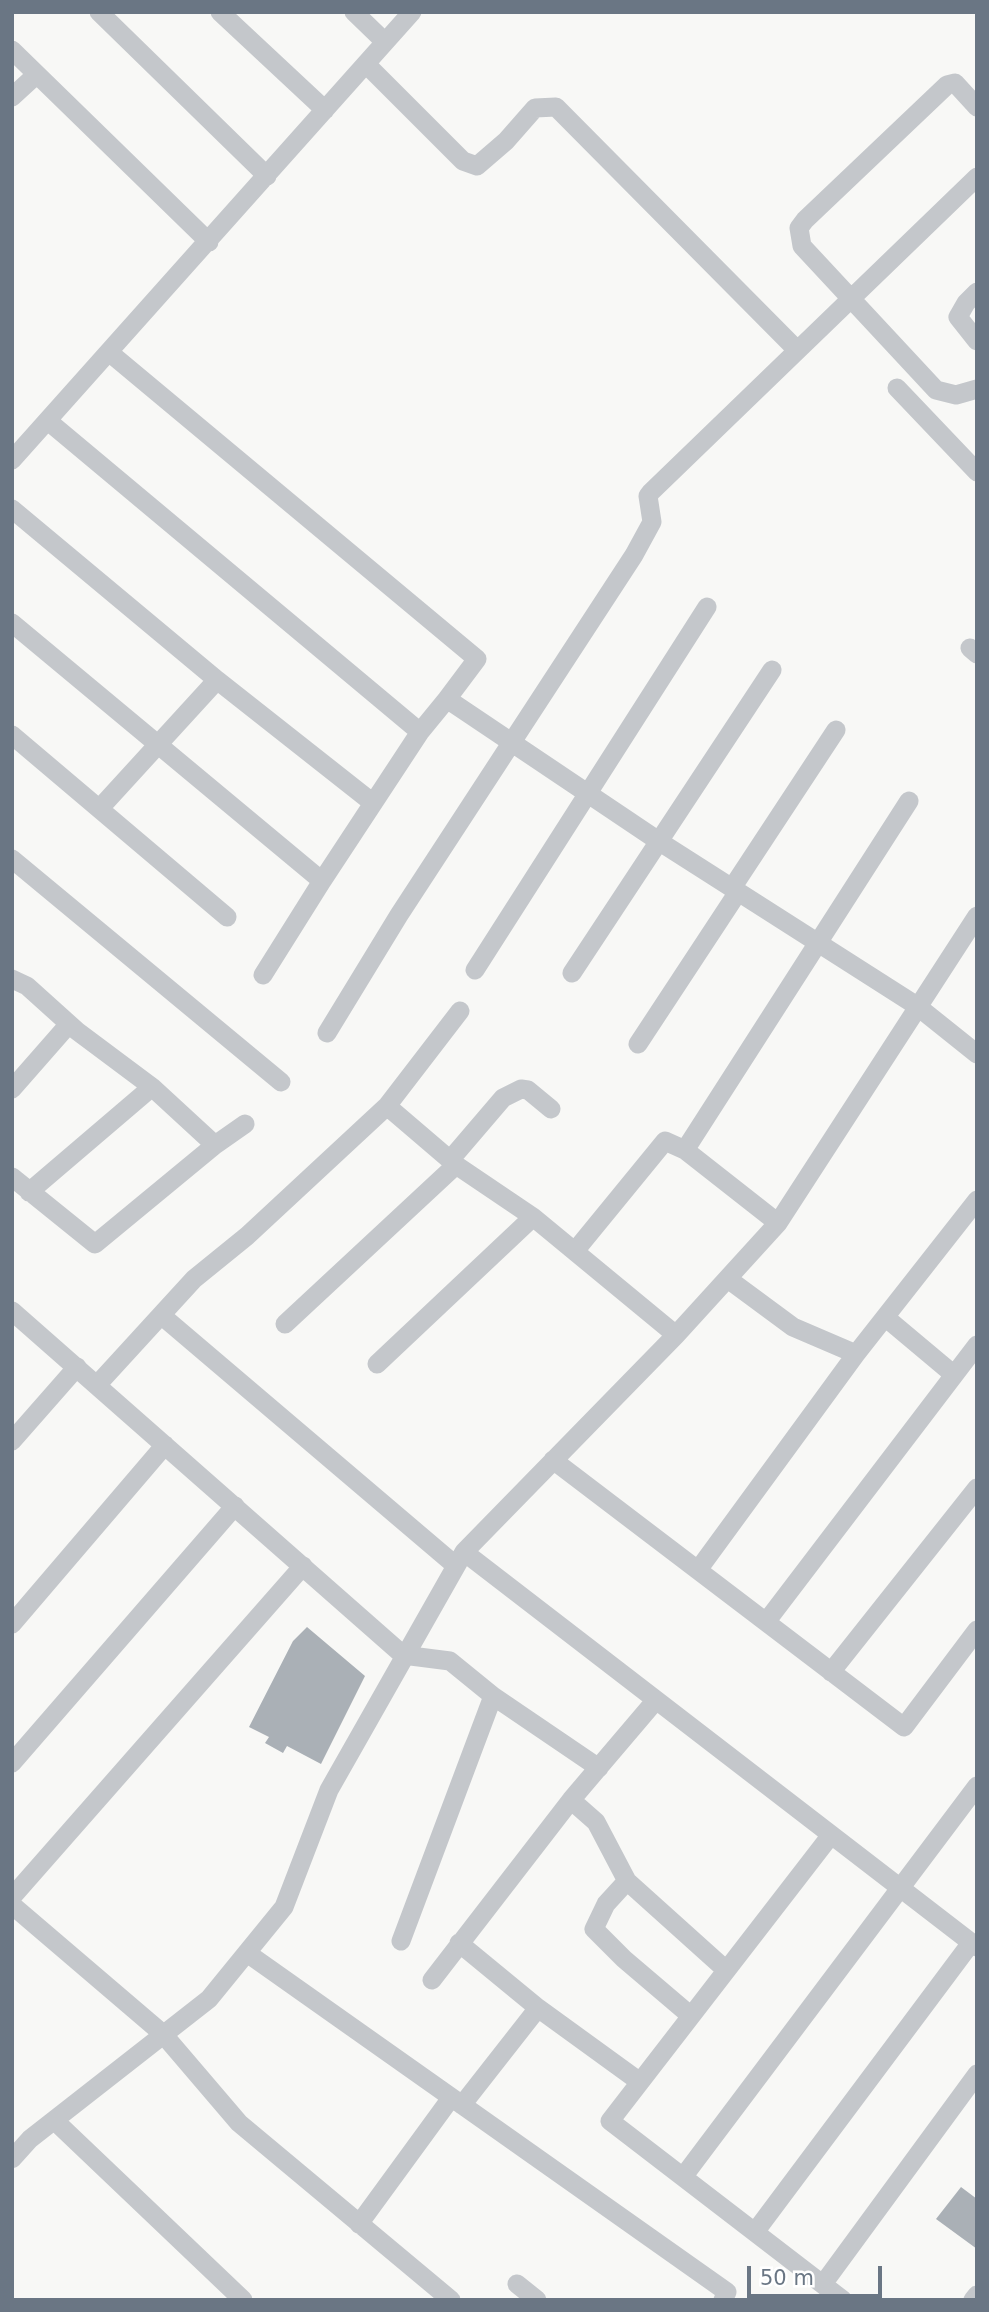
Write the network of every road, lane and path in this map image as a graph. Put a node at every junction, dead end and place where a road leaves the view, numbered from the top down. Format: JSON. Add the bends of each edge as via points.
{"nodes":[{"id":1,"x":99,"y":12,"type":"edge"},
{"id":2,"x":220,"y":12,"type":"edge"},
{"id":3,"x":354,"y":12,"type":"edge"},
{"id":4,"x":412,"y":12,"type":"edge"},
{"id":5,"x":385,"y":42,"type":"junction"},
{"id":6,"x":12,"y":50,"type":"edge"},
{"id":7,"x":366,"y":64,"type":"junction"},
{"id":8,"x":36,"y":75,"type":"junction"},
{"id":9,"x":12,"y":97,"type":"edge"},
{"id":10,"x":977,"y":107,"type":"edge"},
{"id":11,"x":325,"y":110,"type":"junction"},
{"id":12,"x":267,"y":176,"type":"junction"},
{"id":13,"x":977,"y":177,"type":"edge"},
{"id":14,"x":209,"y":242,"type":"junction"},
{"id":15,"x":977,"y":292,"type":"edge"},
{"id":16,"x":849,"y":298,"type":"junction"},
{"id":17,"x":977,"y":341,"type":"edge"},
{"id":18,"x":796,"y":349,"type":"junction"},
{"id":19,"x":110,"y":353,"type":"junction"},
{"id":20,"x":897,"y":388,"type":"dead end"},
{"id":21,"x":977,"y":388,"type":"edge"},
{"id":22,"x":48,"y":421,"type":"junction"},
{"id":23,"x":12,"y":460,"type":"edge"},
{"id":24,"x":977,"y":472,"type":"edge"},
{"id":25,"x":12,"y":509,"type":"edge"},
{"id":26,"x":707,"y":607,"type":"dead end"},
{"id":27,"x":12,"y":623,"type":"edge"},
{"id":28,"x":772,"y":670,"type":"dead end"},
{"id":29,"x":217,"y":680,"type":"junction"},
{"id":30,"x":447,"y":699,"type":"junction"},
{"id":31,"x":836,"y":730,"type":"dead end"},
{"id":32,"x":420,"y":732,"type":"junction"},
{"id":33,"x":12,"y":735,"type":"edge"},
{"id":34,"x":159,"y":745,"type":"junction"},
{"id":35,"x":511,"y":745,"type":"junction"},
{"id":36,"x":586,"y":793,"type":"junction"},
{"id":37,"x":909,"y":801,"type":"dead end"},
{"id":38,"x":373,"y":803,"type":"junction"},
{"id":39,"x":100,"y":808,"type":"junction"},
{"id":40,"x":660,"y":842,"type":"junction"},
{"id":41,"x":12,"y":859,"type":"edge"},
{"id":42,"x":322,"y":881,"type":"junction"},
{"id":43,"x":735,"y":890,"type":"junction"},
{"id":44,"x":977,"y":916,"type":"edge"},
{"id":45,"x":227,"y":917,"type":"dead end"},
{"id":46,"x":819,"y":944,"type":"junction"},
{"id":47,"x":475,"y":970,"type":"dead end"},
{"id":48,"x":572,"y":974,"type":"dead end"},
{"id":49,"x":263,"y":975,"type":"dead end"},
{"id":50,"x":12,"y":979,"type":"edge"},
{"id":51,"x":916,"y":1006,"type":"junction"},
{"id":52,"x":460,"y":1011,"type":"dead end"},
{"id":53,"x":69,"y":1024,"type":"junction"},
{"id":54,"x":327,"y":1033,"type":"dead end"},
{"id":55,"x":638,"y":1044,"type":"dead end"},
{"id":56,"x":977,"y":1054,"type":"edge"},
{"id":57,"x":281,"y":1082,"type":"dead end"},
{"id":58,"x":152,"y":1087,"type":"junction"},
{"id":59,"x":12,"y":1088,"type":"edge"},
{"id":60,"x":387,"y":1106,"type":"junction"},
{"id":61,"x":551,"y":1109,"type":"dead end"},
{"id":62,"x":244,"y":1124,"type":"dead end"},
{"id":63,"x":215,"y":1145,"type":"junction"},
{"id":64,"x":685,"y":1150,"type":"junction"},
{"id":65,"x":453,"y":1162,"type":"junction"},
{"id":66,"x":12,"y":1177,"type":"edge"},
{"id":67,"x":29,"y":1192,"type":"junction"},
{"id":68,"x":977,"y":1200,"type":"edge"},
{"id":69,"x":533,"y":1217,"type":"junction"},
{"id":70,"x":778,"y":1223,"type":"junction"},
{"id":71,"x":575,"y":1251,"type":"junction"},
{"id":72,"x":728,"y":1279,"type":"junction"},
{"id":73,"x":12,"y":1311,"type":"edge"},
{"id":74,"x":161,"y":1315,"type":"junction"},
{"id":75,"x":885,"y":1317,"type":"junction"},
{"id":76,"x":285,"y":1324,"type":"dead end"},
{"id":77,"x":676,"y":1335,"type":"junction"},
{"id":78,"x":977,"y":1345,"type":"edge"},
{"id":79,"x":856,"y":1354,"type":"junction"},
{"id":80,"x":377,"y":1364,"type":"dead end"},
{"id":81,"x":76,"y":1367,"type":"junction"},
{"id":82,"x":953,"y":1374,"type":"junction"},
{"id":83,"x":97,"y":1385,"type":"junction"},
{"id":84,"x":12,"y":1440,"type":"edge"},
{"id":85,"x":165,"y":1445,"type":"junction"},
{"id":86,"x":553,"y":1460,"type":"junction"},
{"id":87,"x":977,"y":1488,"type":"edge"},
{"id":88,"x":234,"y":1506,"type":"junction"},
{"id":89,"x":460,"y":1558,"type":"junction"},
{"id":90,"x":303,"y":1566,"type":"junction"},
{"id":91,"x":698,"y":1570,"type":"junction"},
{"id":92,"x":766,"y":1622,"type":"junction"},
{"id":93,"x":12,"y":1624,"type":"edge"},
{"id":94,"x":977,"y":1630,"type":"edge"},
{"id":95,"x":403,"y":1655,"type":"junction"},
{"id":96,"x":831,"y":1672,"type":"junction"},
{"id":97,"x":494,"y":1696,"type":"junction"},
{"id":98,"x":656,"y":1700,"type":"junction"},
{"id":99,"x":12,"y":1763,"type":"edge"},
{"id":100,"x":599,"y":1768,"type":"junction"},
{"id":101,"x":977,"y":1786,"type":"edge"},
{"id":102,"x":571,"y":1800,"type":"junction"},
{"id":103,"x":831,"y":1835,"type":"junction"},
{"id":104,"x":627,"y":1881,"type":"junction"},
{"id":105,"x":899,"y":1887,"type":"junction"},
{"id":106,"x":12,"y":1897,"type":"edge"},
{"id":107,"x":12,"y":1905,"type":"edge"},
{"id":108,"x":401,"y":1941,"type":"dead end"},
{"id":109,"x":459,"y":1943,"type":"junction"},
{"id":110,"x":974,"y":1945,"type":"edge"},
{"id":111,"x":247,"y":1953,"type":"junction"},
{"id":112,"x":726,"y":1970,"type":"junction"},
{"id":113,"x":432,"y":1980,"type":"dead end"},
{"id":114,"x":538,"y":2008,"type":"junction"},
{"id":115,"x":691,"y":2016,"type":"junction"},
{"id":116,"x":163,"y":2034,"type":"junction"},
{"id":117,"x":977,"y":2074,"type":"edge"},
{"id":118,"x":640,"y":2082,"type":"junction"},
{"id":119,"x":457,"y":2102,"type":"junction"},
{"id":120,"x":54,"y":2120,"type":"junction"},
{"id":121,"x":12,"y":2159,"type":"edge"},
{"id":122,"x":683,"y":2177,"type":"junction"},
{"id":123,"x":359,"y":2224,"type":"junction"},
{"id":124,"x":755,"y":2232,"type":"junction"},
{"id":125,"x":517,"y":2284,"type":"dead end"},
{"id":126,"x":823,"y":2284,"type":"junction"},
{"id":127,"x":977,"y":2295,"type":"edge"},
{"id":128,"x":243,"y":2300,"type":"edge"},
{"id":129,"x":451,"y":2300,"type":"edge"},
{"id":130,"x":537,"y":2300,"type":"edge"},
{"id":131,"x":723,"y":2300,"type":"edge"},
{"id":132,"x":843,"y":2300,"type":"edge"},
{"id":133,"x":974,"y":2300,"type":"edge"}],
"edges":[{"from":1,"to":12,"type":"street"},
{"from":2,"to":11,"type":"street"},
{"from":3,"to":5,"type":"street"},
{"from":4,"to":5,"type":"street"},
{"from":5,"to":7,"type":"street"},
{"from":6,"to":8,"type":"street"},
{"from":7,"to":11,"type":"street"},
{"from":7,"to":18,"type":"street","via":[[463,160],[477,166],[535,108],[555,107]]},
{"from":8,"to":9,"type":"street"},
{"from":8,"to":14,"type":"street"},
{"from":10,"to":16,"type":"street","via":[[955,83],[947,85],[799,228],[802,246]]},
{"from":11,"to":12,"type":"street"},
{"from":12,"to":14,"type":"street"},
{"from":13,"to":16,"type":"street"},
{"from":14,"to":19,"type":"street"},
{"from":15,"to":17,"type":"street","via":[[958,317]]},
{"from":16,"to":18,"type":"street"},
{"from":16,"to":21,"type":"street","via":[[936,390],[956,395]]},
{"from":18,"to":35,"type":"street","via":[[648,496],[652,522],[647,533]]},
{"from":19,"to":22,"type":"street"},
{"from":19,"to":30,"type":"street","via":[[477,659]]},
{"from":20,"to":24,"type":"street"},
{"from":22,"to":23,"type":"street"},
{"from":22,"to":32,"type":"street"},
{"from":25,"to":29,"type":"street"},
{"from":26,"to":36,"type":"street"},
{"from":27,"to":34,"type":"street"},
{"from":28,"to":40,"type":"street"},
{"from":29,"to":34,"type":"street"},
{"from":29,"to":38,"type":"street"},
{"from":30,"to":32,"type":"street"},
{"from":30,"to":35,"type":"street"},
{"from":31,"to":43,"type":"street"},
{"from":32,"to":38,"type":"street"},
{"from":33,"to":39,"type":"street"},
{"from":34,"to":39,"type":"street"},
{"from":34,"to":42,"type":"street"},
{"from":35,"to":36,"type":"street"},
{"from":35,"to":54,"type":"street"},
{"from":36,"to":40,"type":"street"},
{"from":36,"to":47,"type":"street"},
{"from":37,"to":46,"type":"street"},
{"from":38,"to":42,"type":"street"},
{"from":39,"to":45,"type":"street"},
{"from":40,"to":43,"type":"street"},
{"from":40,"to":48,"type":"street"},
{"from":41,"to":57,"type":"street"},
{"from":42,"to":49,"type":"street"},
{"from":43,"to":46,"type":"street"},
{"from":43,"to":55,"type":"street"},
{"from":44,"to":51,"type":"street"},
{"from":46,"to":51,"type":"street"},
{"from":46,"to":64,"type":"street"},
{"from":50,"to":53,"type":"street"},
{"from":51,"to":56,"type":"street"},
{"from":51,"to":70,"type":"street"},
{"from":52,"to":60,"type":"street"},
{"from":53,"to":58,"type":"street"},
{"from":53,"to":59,"type":"street"},
{"from":58,"to":63,"type":"street"},
{"from":58,"to":67,"type":"street"},
{"from":60,"to":65,"type":"street"},
{"from":60,"to":74,"type":"street","via":[[194,1279]]},
{"from":61,"to":65,"type":"street","via":[[528,1090],[514,1092],[503,1098]]},
{"from":62,"to":63,"type":"street"},
{"from":63,"to":67,"type":"street","via":[[95,1244]]},
{"from":64,"to":70,"type":"street"},
{"from":64,"to":71,"type":"street","via":[[665,1141]]},
{"from":65,"to":69,"type":"street"},
{"from":65,"to":76,"type":"street"},
{"from":66,"to":67,"type":"street"},
{"from":68,"to":75,"type":"street"},
{"from":69,"to":71,"type":"street"},
{"from":69,"to":80,"type":"street"},
{"from":70,"to":72,"type":"street"},
{"from":71,"to":77,"type":"street"},
{"from":72,"to":77,"type":"street"},
{"from":72,"to":79,"type":"street","via":[[793,1327]]},
{"from":73,"to":81,"type":"street"},
{"from":74,"to":83,"type":"street"},
{"from":74,"to":89,"type":"street"},
{"from":75,"to":79,"type":"street"},
{"from":75,"to":82,"type":"street"},
{"from":77,"to":86,"type":"street"},
{"from":78,"to":82,"type":"street"},
{"from":79,"to":91,"type":"street"},
{"from":81,"to":83,"type":"street"},
{"from":81,"to":84,"type":"street"},
{"from":82,"to":92,"type":"street"},
{"from":83,"to":85,"type":"street"},
{"from":85,"to":88,"type":"street"},
{"from":85,"to":93,"type":"street"},
{"from":86,"to":89,"type":"street"},
{"from":86,"to":91,"type":"street"},
{"from":87,"to":96,"type":"street"},
{"from":88,"to":90,"type":"street"},
{"from":88,"to":99,"type":"street"},
{"from":89,"to":95,"type":"street"},
{"from":89,"to":98,"type":"street"},
{"from":90,"to":95,"type":"street"},
{"from":90,"to":106,"type":"street"},
{"from":91,"to":92,"type":"street"},
{"from":92,"to":96,"type":"street"},
{"from":94,"to":96,"type":"street","via":[[904,1727]]},
{"from":95,"to":97,"type":"street","via":[[450,1661]]},
{"from":95,"to":111,"type":"street","via":[[329,1790],[284,1907]]},
{"from":97,"to":100,"type":"street"},
{"from":97,"to":108,"type":"street"},
{"from":98,"to":100,"type":"street"},
{"from":98,"to":103,"type":"street"},
{"from":100,"to":102,"type":"street"},
{"from":101,"to":105,"type":"street"},
{"from":102,"to":104,"type":"street","via":[[596,1822]]},
{"from":102,"to":109,"type":"street"},
{"from":103,"to":105,"type":"street"},
{"from":103,"to":112,"type":"street"},
{"from":104,"to":112,"type":"street"},
{"from":104,"to":115,"type":"street","via":[[606,1904],[594,1929]]},
{"from":105,"to":110,"type":"street"},
{"from":105,"to":122,"type":"street"},
{"from":107,"to":116,"type":"street"},
{"from":109,"to":113,"type":"street"},
{"from":109,"to":114,"type":"street"},
{"from":110,"to":124,"type":"street"},
{"from":111,"to":116,"type":"street","via":[[209,1998]]},
{"from":111,"to":119,"type":"street"},
{"from":112,"to":115,"type":"street"},
{"from":114,"to":118,"type":"street"},
{"from":114,"to":119,"type":"street"},
{"from":115,"to":118,"type":"street"},
{"from":116,"to":120,"type":"street"},
{"from":116,"to":123,"type":"street","via":[[239,2123]]},
{"from":117,"to":126,"type":"street"},
{"from":118,"to":122,"type":"street","via":[[610,2121]]},
{"from":119,"to":123,"type":"street"},
{"from":119,"to":131,"type":"street","via":[[727,2292]]},
{"from":120,"to":121,"type":"street"},
{"from":120,"to":128,"type":"street"},
{"from":122,"to":124,"type":"street"},
{"from":123,"to":129,"type":"street"},
{"from":124,"to":126,"type":"street"},
{"from":125,"to":130,"type":"street"},
{"from":126,"to":132,"type":"street"},
{"from":127,"to":133,"type":"street"}]}
